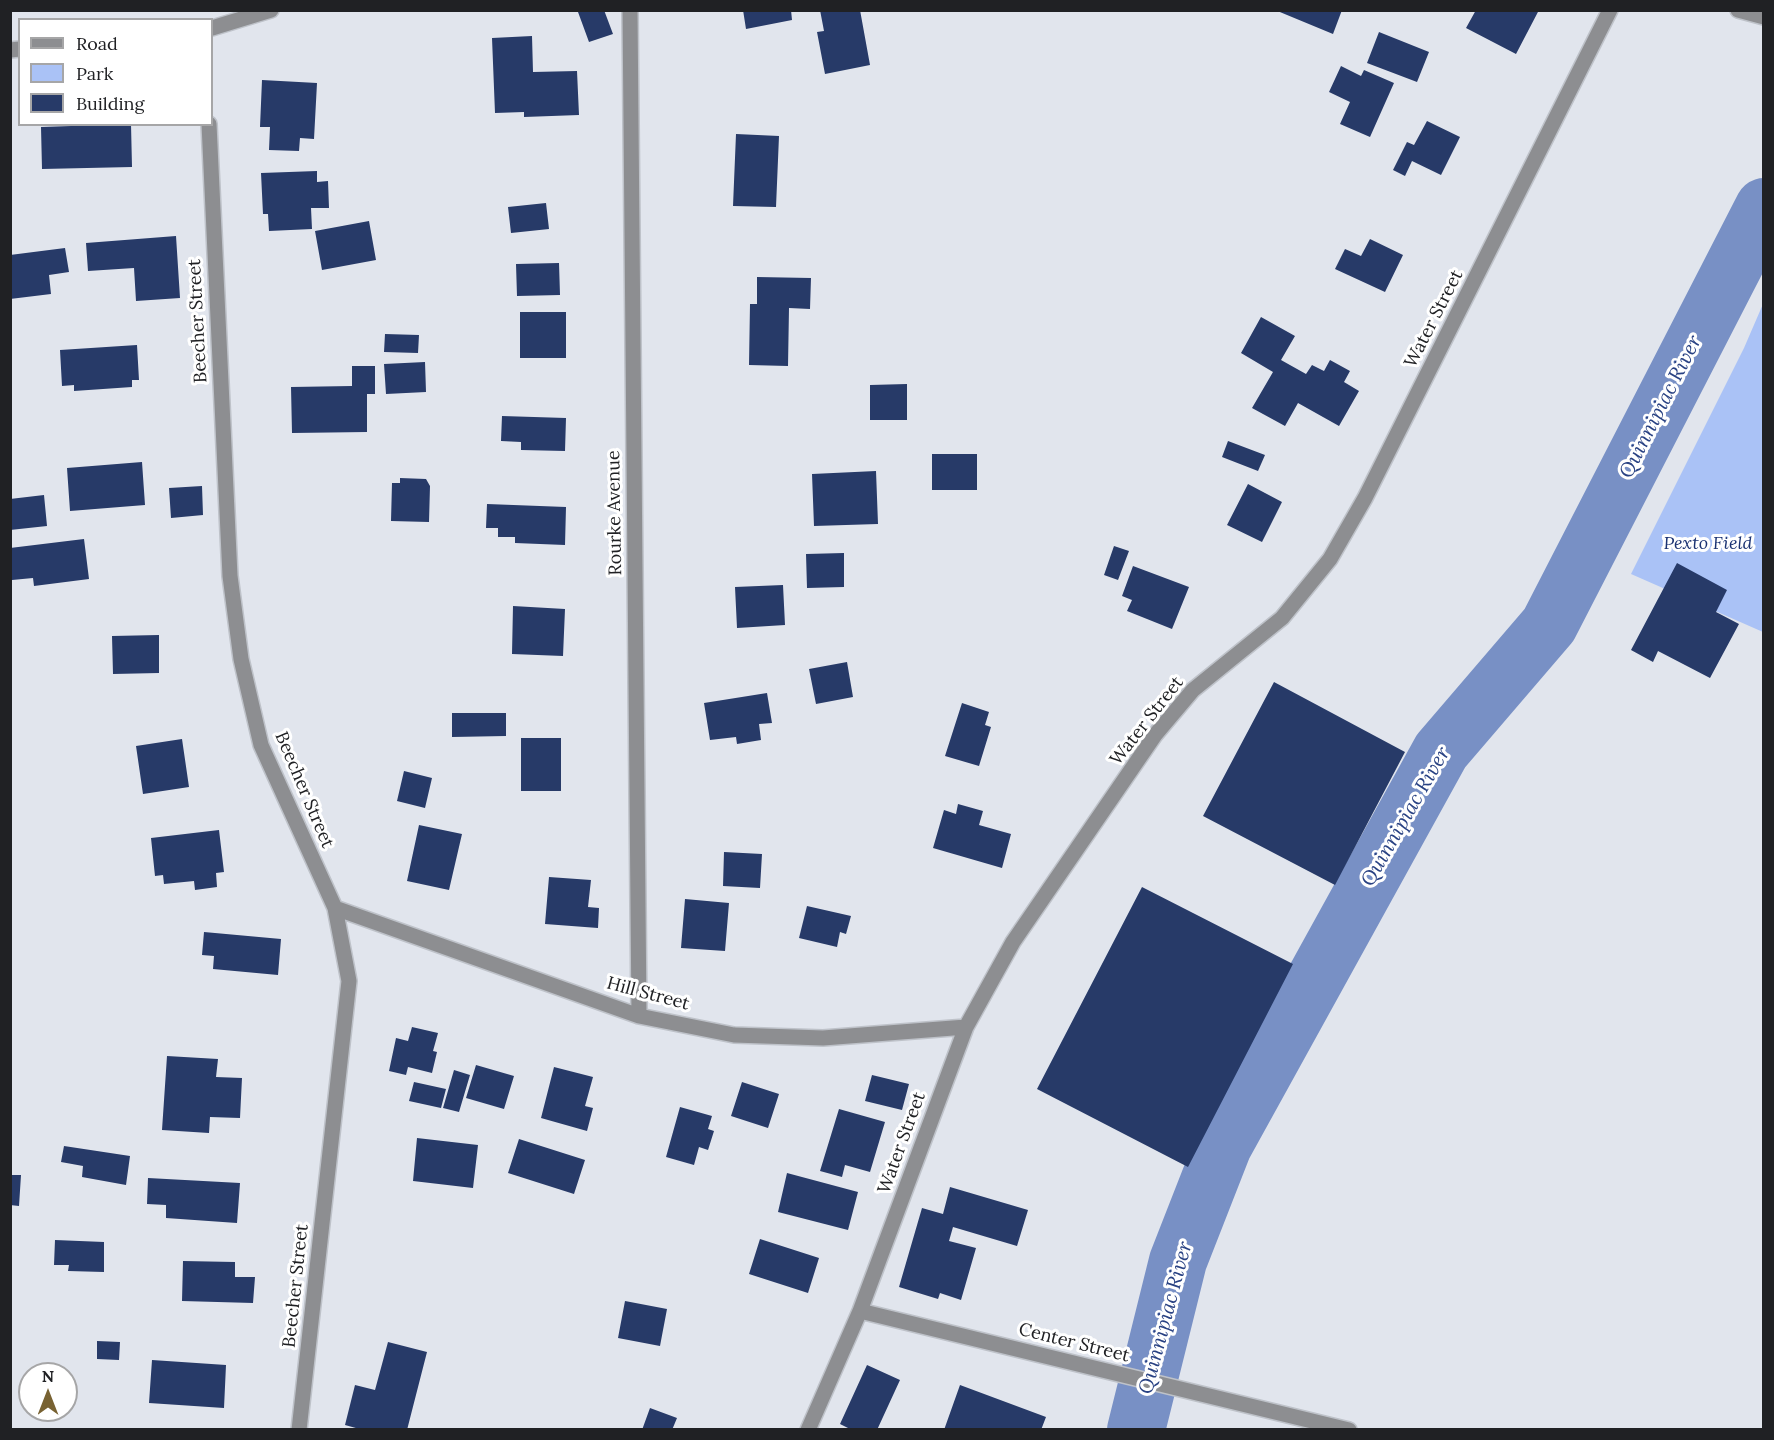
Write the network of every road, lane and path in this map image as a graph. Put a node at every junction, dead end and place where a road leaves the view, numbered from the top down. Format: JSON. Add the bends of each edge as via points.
{"nodes":[{"id":1,"x":272,"y":10,"type":"edge"},
{"id":2,"x":630,"y":10,"type":"edge"},
{"id":3,"x":1610,"y":10,"type":"edge"},
{"id":4,"x":1738,"y":10,"type":"edge"},
{"id":5,"x":1764,"y":17,"type":"edge"},
{"id":6,"x":213,"y":28,"type":"edge"},
{"id":7,"x":209,"y":126,"type":"edge"},
{"id":8,"x":335,"y":908,"type":"junction"},
{"id":9,"x":639,"y":1016,"type":"junction"},
{"id":10,"x":966,"y":1027,"type":"junction"},
{"id":11,"x":860,"y":1311,"type":"junction"},
{"id":12,"x":299,"y":1430,"type":"edge"},
{"id":13,"x":808,"y":1430,"type":"edge"},
{"id":14,"x":1349,"y":1430,"type":"edge"}],
"edges":[{"from":1,"to":6,"type":"street"},
{"from":2,"to":9,"type":"street","name":"Rourke Avenue"},
{"from":3,"to":10,"type":"street","name":"Water Street","via":[[1365,498],[1330,559],[1282,618],[1193,690],[1155,735],[1013,942]]},
{"from":4,"to":5,"type":"street"},
{"from":7,"to":8,"type":"street","name":"Beecher Street","via":[[230,576],[241,659],[261,745]]},
{"from":8,"to":9,"type":"street","name":"Hill Street"},
{"from":8,"to":12,"type":"street","name":"Beecher Street","via":[[349,981]]},
{"from":9,"to":10,"type":"street","name":"Hill Street","via":[[734,1035],[823,1038]]},
{"from":10,"to":11,"type":"street","name":"Water Street"},
{"from":11,"to":13,"type":"street","name":"Water Street"},
{"from":11,"to":14,"type":"street","name":"Center Street"}]}
